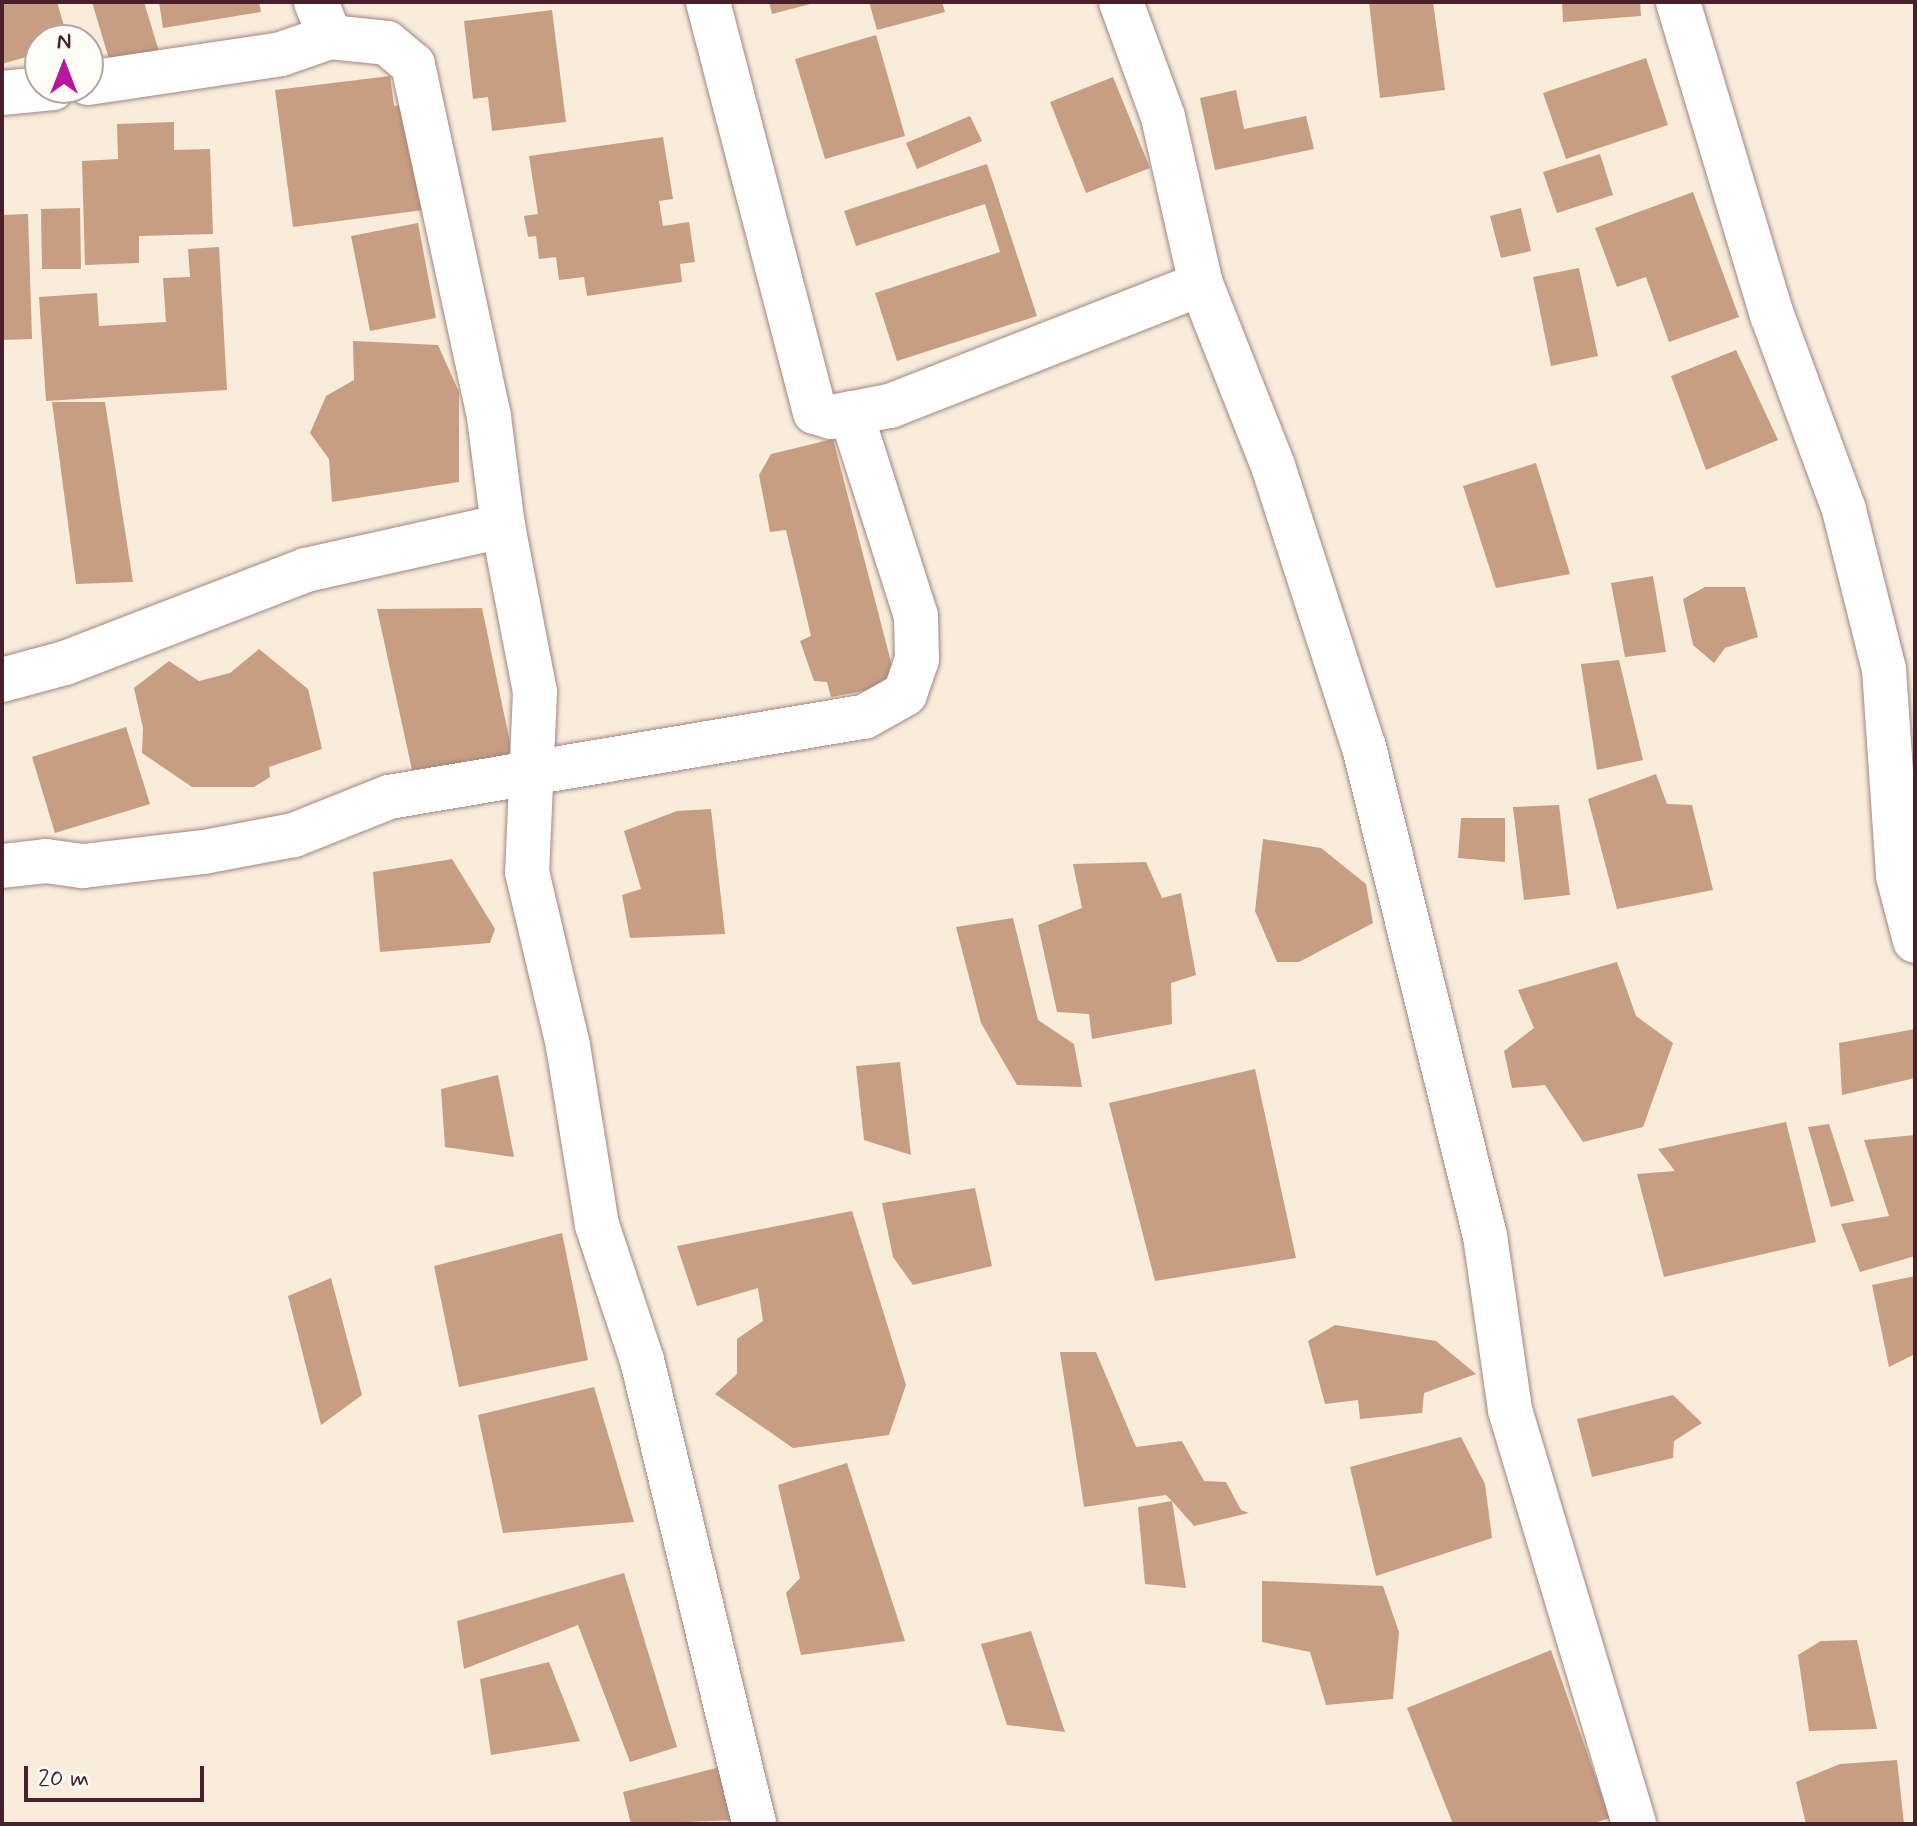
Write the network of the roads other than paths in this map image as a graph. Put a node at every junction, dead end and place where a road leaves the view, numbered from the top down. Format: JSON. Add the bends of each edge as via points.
{"nodes":[{"id":1,"x":708,"y":2,"type":"edge"},
{"id":2,"x":1121,"y":2,"type":"edge"},
{"id":3,"x":1678,"y":2,"type":"edge"},
{"id":4,"x":323,"y":20,"type":"edge"},
{"id":5,"x":104,"y":81,"type":"edge"},
{"id":6,"x":24,"y":91,"type":"edge"},
{"id":7,"x":2,"y":93,"type":"edge"},
{"id":8,"x":1201,"y":284,"type":"junction"},
{"id":9,"x":851,"y":413,"type":"junction"},
{"id":10,"x":503,"y":526,"type":"junction"},
{"id":11,"x":2,"y":680,"type":"edge"},
{"id":12,"x":532,"y":770,"type":"junction"},
{"id":13,"x":2,"y":866,"type":"edge"},
{"id":14,"x":1915,"y":941,"type":"edge"},
{"id":15,"x":754,"y":1824,"type":"edge"},
{"id":16,"x":1634,"y":1824,"type":"edge"}],
"edges":[{"from":1,"to":9,"type":"street","via":[[815,412],[831,417]]},
{"from":2,"to":8,"type":"street","via":[[1163,117]]},
{"from":3,"to":14,"type":"street","via":[[1772,315],[1844,510],[1881,654],[1898,876]]},
{"from":4,"to":5,"type":"street","via":[[281,54]]},
{"from":4,"to":10,"type":"street","via":[[387,43],[413,65],[489,417]]},
{"from":6,"to":7,"type":"street"},
{"from":8,"to":9,"type":"street","via":[[890,406]]},
{"from":8,"to":16,"type":"street","via":[[1273,466],[1364,747],[1485,1236],[1510,1410]]},
{"from":9,"to":12,"type":"street","via":[[916,616],[917,660],[905,694],[864,717]]},
{"from":10,"to":11,"type":"street","via":[[306,570],[65,663]]},
{"from":10,"to":12,"type":"street","via":[[535,692]]},
{"from":12,"to":13,"type":"street","via":[[389,797],[294,835],[204,852],[83,866],[46,861]]},
{"from":12,"to":15,"type":"street","via":[[527,872],[568,1046],[597,1225],[642,1360]]}]}
